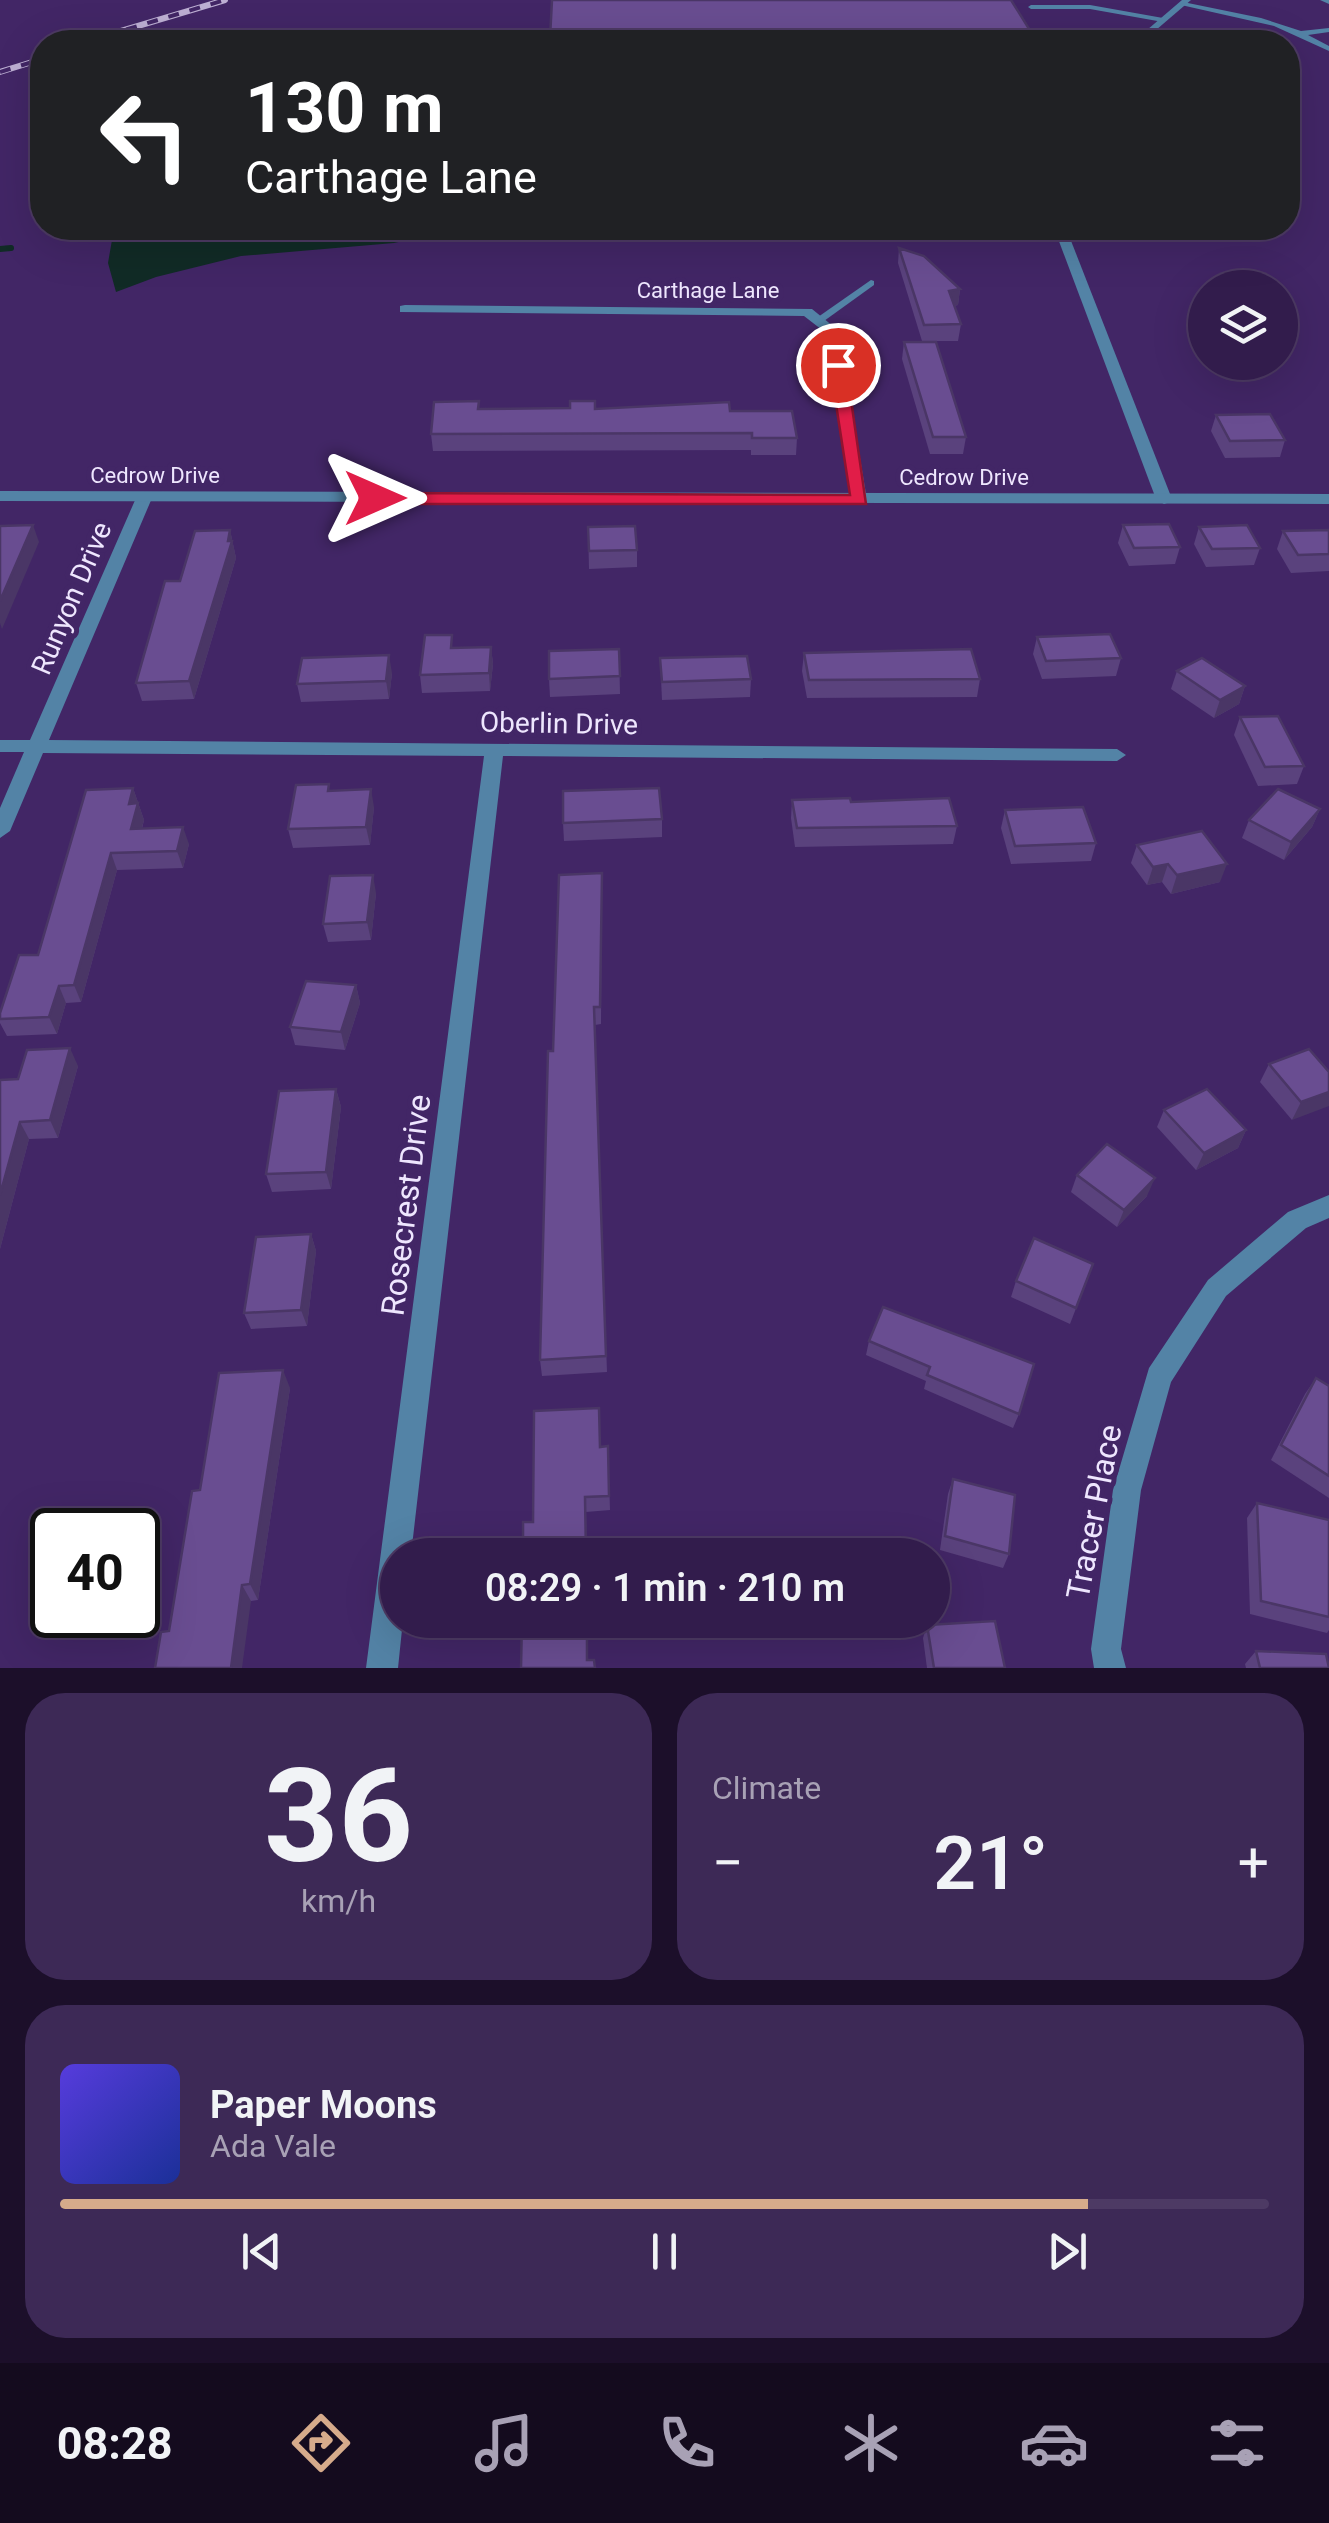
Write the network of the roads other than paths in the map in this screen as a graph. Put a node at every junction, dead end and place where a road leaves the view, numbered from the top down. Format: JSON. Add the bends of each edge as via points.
{"nodes":[{"id":1,"x":1185,"y":2,"type":"edge"},
{"id":2,"x":1030,"y":7,"type":"dead end"},
{"id":3,"x":1163,"y":20,"type":"junction"},
{"id":4,"x":1151,"y":30,"type":"edge"},
{"id":5,"x":1294,"y":30,"type":"edge"},
{"id":6,"x":1329,"y":30,"type":"edge"},
{"id":7,"x":1300,"y":32,"type":"edge"},
{"id":8,"x":1303,"y":33,"type":"junction"},
{"id":9,"x":1329,"y":49,"type":"edge"},
{"id":10,"x":1065,"y":240,"type":"edge"},
{"id":11,"x":872,"y":283,"type":"dead end"},
{"id":12,"x":404,"y":309,"type":"dead end"},
{"id":13,"x":822,"y":319,"type":"junction"},
{"id":14,"x":0,"y":496,"type":"edge"},
{"id":15,"x":144,"y":498,"type":"junction"},
{"id":16,"x":1164,"y":499,"type":"junction"},
{"id":17,"x":1329,"y":499,"type":"edge"},
{"id":18,"x":859,"y":500,"type":"junction"},
{"id":19,"x":0,"y":746,"type":"edge"},
{"id":20,"x":37,"y":746,"type":"junction"},
{"id":21,"x":494,"y":750,"type":"junction"},
{"id":22,"x":1117,"y":756,"type":"dead end"},
{"id":23,"x":0,"y":831,"type":"edge"},
{"id":24,"x":1329,"y":1206,"type":"edge"},
{"id":25,"x":382,"y":1668,"type":"edge"},
{"id":26,"x":1110,"y":1668,"type":"edge"}],
"edges":[{"from":1,"to":3,"type":"street"},
{"from":1,"to":5,"type":"lane"},
{"from":2,"to":3,"type":"lane"},
{"from":3,"to":4,"type":"street"},
{"from":6,"to":8,"type":"lane"},
{"from":7,"to":8,"type":"lane"},
{"from":8,"to":9,"type":"lane"},
{"from":10,"to":16,"type":"street"},
{"from":11,"to":13,"type":"lane"},
{"from":12,"to":13,"type":"street","name":"Carthage Lane","via":[[781,310]]},
{"from":13,"to":18,"type":"street","via":[[832,331]]},
{"from":14,"to":15,"type":"street","name":"Cedrow Drive"},
{"from":15,"to":18,"type":"street","name":"Cedrow Drive"},
{"from":15,"to":20,"type":"street","name":"Runyon Drive"},
{"from":16,"to":17,"type":"street","name":"Cedrow Drive"},
{"from":16,"to":18,"type":"street","name":"Cedrow Drive"},
{"from":19,"to":20,"type":"street","name":"Oberlin Drive"},
{"from":20,"to":21,"type":"street","name":"Oberlin Drive"},
{"from":20,"to":23,"type":"street","name":"Runyon Drive"},
{"from":21,"to":22,"type":"street","name":"Oberlin Drive"},
{"from":21,"to":25,"type":"street","name":"Rosecrest Drive"},
{"from":24,"to":26,"type":"street","name":"Tracer Place","via":[[1297,1220],[1216,1288],[1159,1377],[1127,1490],[1106,1649]]}]}
